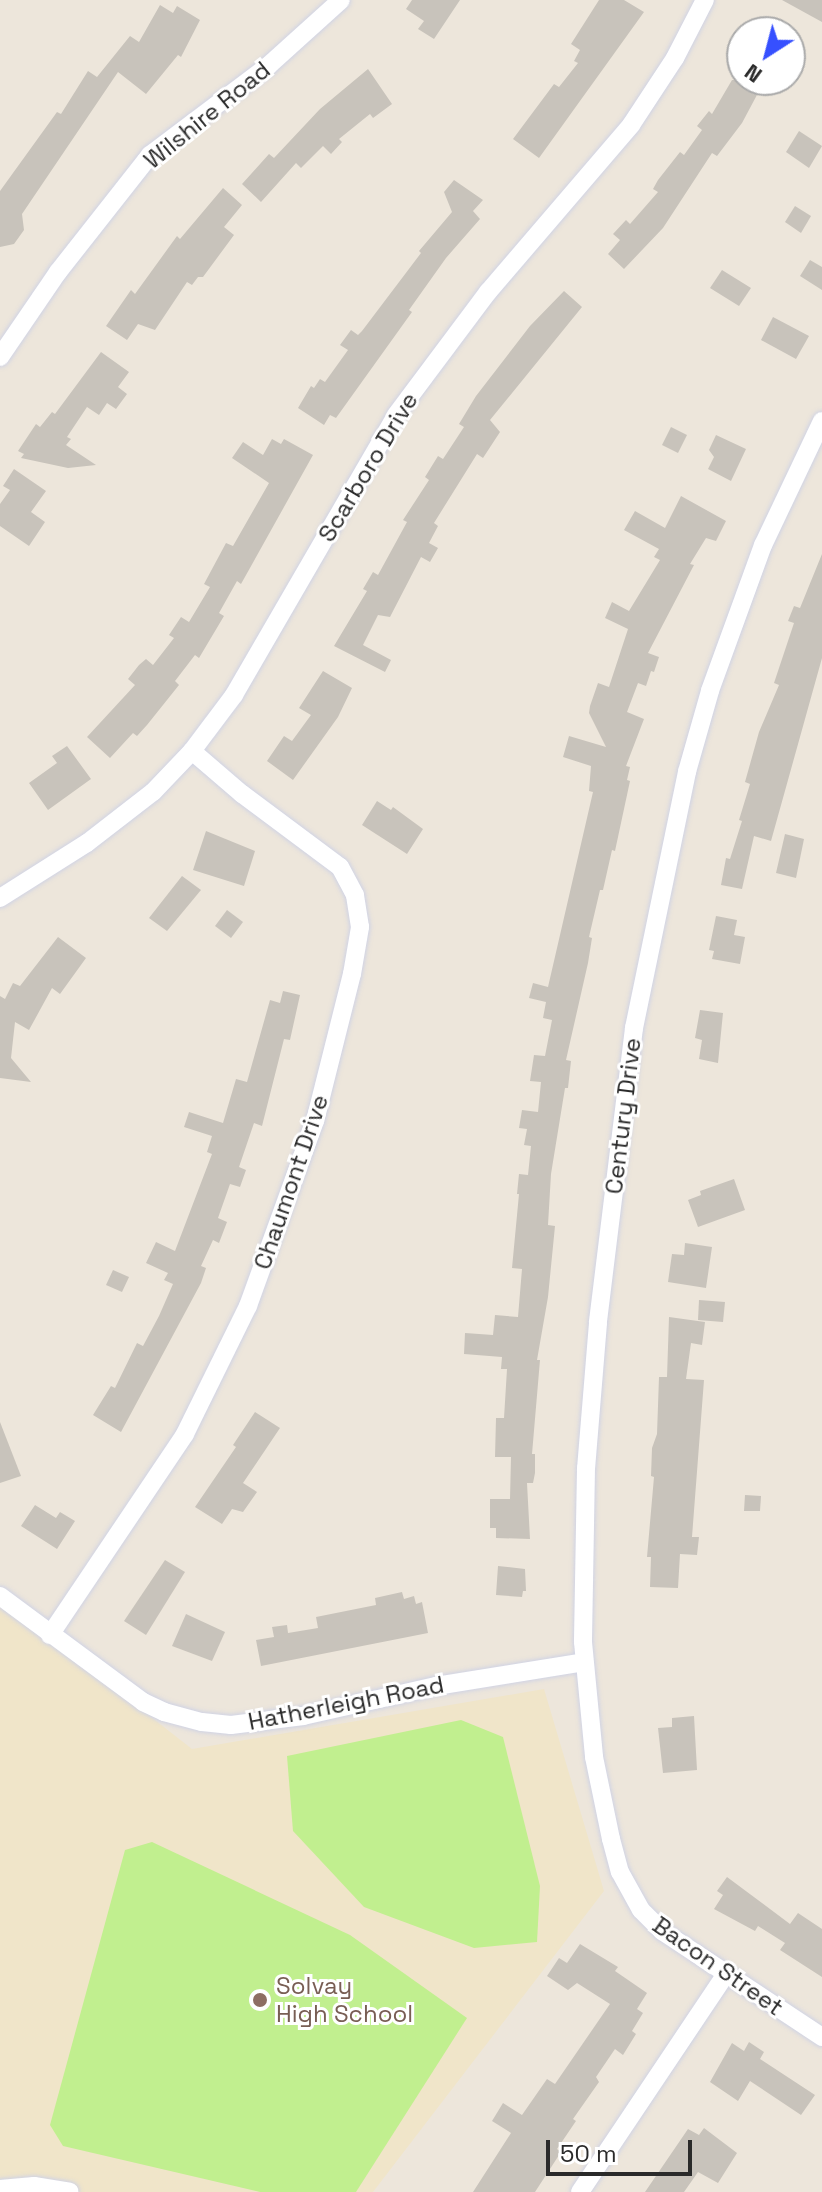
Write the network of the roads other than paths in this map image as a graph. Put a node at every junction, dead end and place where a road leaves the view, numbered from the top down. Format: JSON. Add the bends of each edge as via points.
{"nodes":[{"id":1,"x":341,"y":0,"type":"edge"},
{"id":2,"x":705,"y":0,"type":"edge"},
{"id":3,"x":0,"y":357,"type":"edge"},
{"id":4,"x":822,"y":421,"type":"edge"},
{"id":5,"x":192,"y":751,"type":"junction"},
{"id":6,"x":0,"y":898,"type":"edge"},
{"id":7,"x":0,"y":1596,"type":"edge"},
{"id":8,"x":50,"y":1635,"type":"junction"},
{"id":9,"x":584,"y":1662,"type":"junction"},
{"id":10,"x":611,"y":1839,"type":"joint"},
{"id":11,"x":726,"y":1974,"type":"junction"},
{"id":12,"x":822,"y":2037,"type":"edge"},
{"id":13,"x":0,"y":2189,"type":"edge"},
{"id":14,"x":70,"y":2192,"type":"edge"},
{"id":15,"x":580,"y":2192,"type":"edge"}],
"edges":[{"from":1,"to":3,"type":"street","name":"Wilshire Road","via":[[268,66],[150,155],[58,272]]},
{"from":2,"to":5,"type":"street","name":"Scarboro Drive","via":[[631,125],[488,292],[396,415],[234,695]]},
{"from":4,"to":9,"type":"street","name":"Century Drive","via":[[763,545],[710,691],[687,772],[634,1028],[586,1468]]},
{"from":5,"to":6,"type":"street","name":"Scarboro Drive","via":[[153,792],[87,843]]},
{"from":5,"to":8,"type":"street","name":"Chaumont Drive","via":[[340,867],[355,895],[358,942],[315,1121],[248,1306],[185,1434]]},
{"from":7,"to":8,"type":"street","name":"Hatherleigh Road"},
{"from":8,"to":9,"type":"street","name":"Hatherleigh Road","via":[[105,1677],[164,1712],[231,1725]]},
{"from":9,"to":10,"type":"street","name":"Century Drive","via":[[594,1757]]},
{"from":10,"to":11,"type":"street","name":"Bacon Street","via":[[620,1872],[641,1910],[662,1931]]},
{"from":11,"to":12,"type":"street","name":"Bacon Street"},
{"from":11,"to":15,"type":"street"},
{"from":13,"to":14,"type":"street","via":[[34,2186]]}]}
